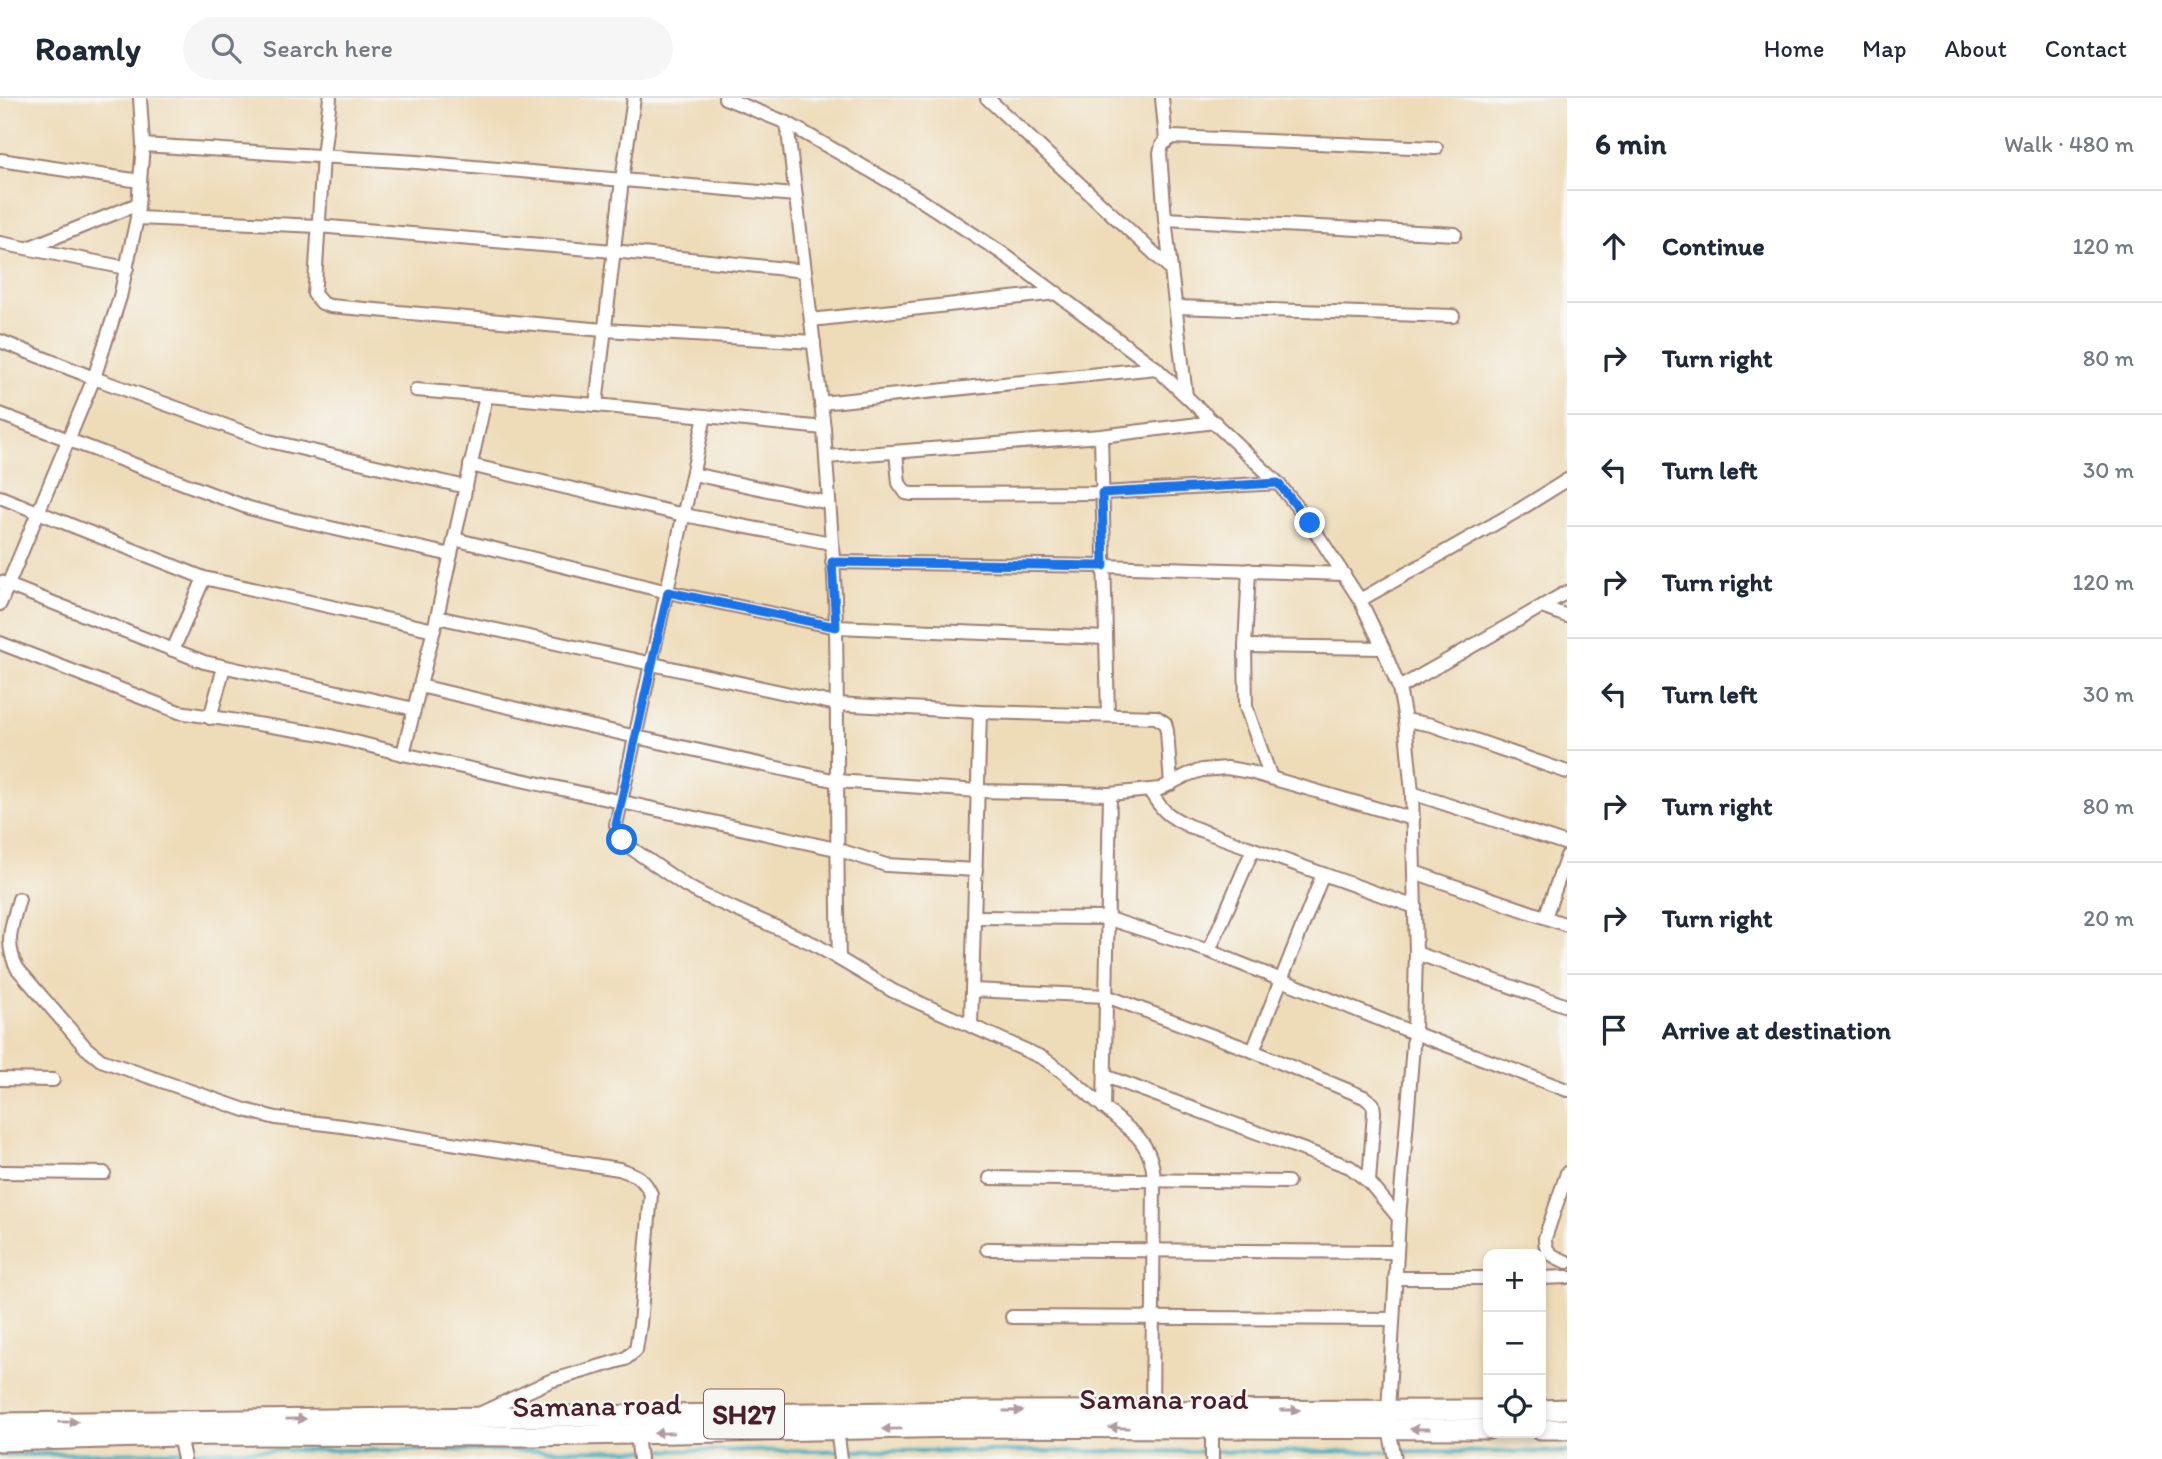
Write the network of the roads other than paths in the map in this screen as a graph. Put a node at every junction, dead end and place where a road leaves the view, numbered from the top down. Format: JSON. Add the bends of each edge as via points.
{"nodes":[{"id":1,"x":134,"y":98,"type":"edge"},
{"id":2,"x":140,"y":98,"type":"edge"},
{"id":3,"x":330,"y":98,"type":"edge"},
{"id":4,"x":634,"y":98,"type":"edge"},
{"id":5,"x":725,"y":98,"type":"edge"},
{"id":6,"x":987,"y":98,"type":"edge"},
{"id":7,"x":1162,"y":98,"type":"edge"},
{"id":8,"x":754,"y":104,"type":"edge"},
{"id":9,"x":787,"y":123,"type":"junction"},
{"id":10,"x":1166,"y":141,"type":"junction"},
{"id":11,"x":143,"y":145,"type":"junction"},
{"id":12,"x":1436,"y":148,"type":"dead end"},
{"id":13,"x":323,"y":156,"type":"junction"},
{"id":14,"x":0,"y":160,"type":"edge"},
{"id":15,"x":622,"y":180,"type":"junction"},
{"id":16,"x":140,"y":181,"type":"junction"},
{"id":17,"x":796,"y":195,"type":"junction"},
{"id":18,"x":138,"y":204,"type":"junction"},
{"id":19,"x":137,"y":218,"type":"junction"},
{"id":20,"x":1166,"y":219,"type":"junction"},
{"id":21,"x":318,"y":226,"type":"junction"},
{"id":22,"x":1455,"y":234,"type":"dead end"},
{"id":23,"x":0,"y":243,"type":"edge"},
{"id":24,"x":28,"y":248,"type":"junction"},
{"id":25,"x":613,"y":251,"type":"junction"},
{"id":26,"x":127,"y":268,"type":"junction"},
{"id":27,"x":1171,"y":269,"type":"junction"},
{"id":28,"x":805,"y":271,"type":"junction"},
{"id":29,"x":1057,"y":293,"type":"junction"},
{"id":30,"x":1175,"y":307,"type":"junction"},
{"id":31,"x":1453,"y":316,"type":"dead end"},
{"id":32,"x":811,"y":320,"type":"junction"},
{"id":33,"x":604,"y":330,"type":"junction"},
{"id":34,"x":0,"y":341,"type":"edge"},
{"id":35,"x":814,"y":342,"type":"junction"},
{"id":36,"x":1156,"y":368,"type":"junction"},
{"id":37,"x":94,"y":378,"type":"junction"},
{"id":38,"x":416,"y":390,"type":"dead end"},
{"id":39,"x":486,"y":396,"type":"junction"},
{"id":40,"x":1186,"y":396,"type":"junction"},
{"id":41,"x":821,"y":403,"type":"junction"},
{"id":42,"x":596,"y":405,"type":"junction"},
{"id":43,"x":0,"y":414,"type":"edge"},
{"id":44,"x":705,"y":416,"type":"junction"},
{"id":45,"x":1215,"y":422,"type":"junction"},
{"id":46,"x":824,"y":428,"type":"junction"},
{"id":47,"x":1101,"y":436,"type":"junction"},
{"id":48,"x":68,"y":440,"type":"junction"},
{"id":49,"x":897,"y":452,"type":"junction"},
{"id":50,"x":826,"y":457,"type":"junction"},
{"id":51,"x":470,"y":466,"type":"junction"},
{"id":52,"x":693,"y":474,"type":"junction"},
{"id":53,"x":1567,"y":480,"type":"edge"},
{"id":54,"x":1278,"y":483,"type":"junction"},
{"id":55,"x":466,"y":487,"type":"junction"},
{"id":56,"x":1102,"y":493,"type":"junction"},
{"id":57,"x":0,"y":496,"type":"edge"},
{"id":58,"x":829,"y":503,"type":"junction"},
{"id":59,"x":38,"y":511,"type":"junction"},
{"id":60,"x":684,"y":515,"type":"junction"},
{"id":61,"x":454,"y":538,"type":"junction"},
{"id":62,"x":831,"y":543,"type":"junction"},
{"id":63,"x":451,"y":555,"type":"junction"},
{"id":64,"x":832,"y":562,"type":"junction"},
{"id":65,"x":1104,"y":566,"type":"junction"},
{"id":66,"x":1249,"y":570,"type":"junction"},
{"id":67,"x":1344,"y":573,"type":"junction"},
{"id":68,"x":204,"y":578,"type":"junction"},
{"id":69,"x":4,"y":583,"type":"edge"},
{"id":70,"x":668,"y":592,"type":"junction"},
{"id":71,"x":1567,"y":592,"type":"edge"},
{"id":72,"x":1360,"y":600,"type":"junction"},
{"id":73,"x":0,"y":604,"type":"edge"},
{"id":74,"x":1542,"y":607,"type":"junction"},
{"id":75,"x":1567,"y":616,"type":"edge"},
{"id":76,"x":435,"y":624,"type":"junction"},
{"id":77,"x":836,"y":627,"type":"junction"},
{"id":78,"x":1106,"y":638,"type":"junction"},
{"id":79,"x":0,"y":643,"type":"edge"},
{"id":80,"x":1245,"y":646,"type":"junction"},
{"id":81,"x":1383,"y":648,"type":"junction"},
{"id":82,"x":173,"y":650,"type":"junction"},
{"id":83,"x":652,"y":665,"type":"junction"},
{"id":84,"x":224,"y":667,"type":"junction"},
{"id":85,"x":420,"y":686,"type":"junction"},
{"id":86,"x":1399,"y":688,"type":"junction"},
{"id":87,"x":836,"y":704,"type":"junction"},
{"id":88,"x":414,"y":709,"type":"junction"},
{"id":89,"x":980,"y":712,"type":"junction"},
{"id":90,"x":1108,"y":715,"type":"junction"},
{"id":91,"x":210,"y":718,"type":"junction"},
{"id":92,"x":1405,"y":720,"type":"junction"},
{"id":93,"x":636,"y":737,"type":"junction"},
{"id":94,"x":403,"y":754,"type":"junction"},
{"id":95,"x":1567,"y":772,"type":"edge"},
{"id":96,"x":1270,"y":778,"type":"junction"},
{"id":97,"x":838,"y":780,"type":"junction"},
{"id":98,"x":1171,"y":784,"type":"junction"},
{"id":99,"x":978,"y":791,"type":"junction"},
{"id":100,"x":1150,"y":791,"type":"junction"},
{"id":101,"x":1412,"y":793,"type":"junction"},
{"id":102,"x":1110,"y":794,"type":"junction"},
{"id":103,"x":621,"y":802,"type":"junction"},
{"id":104,"x":1413,"y":819,"type":"junction"},
{"id":105,"x":1567,"y":844,"type":"edge"},
{"id":106,"x":836,"y":849,"type":"junction"},
{"id":107,"x":1253,"y":849,"type":"junction"},
{"id":108,"x":1567,"y":856,"type":"edge"},
{"id":109,"x":976,"y":870,"type":"junction"},
{"id":110,"x":1414,"y":872,"type":"junction"},
{"id":111,"x":1323,"y":874,"type":"junction"},
{"id":112,"x":19,"y":899,"type":"dead end"},
{"id":113,"x":1415,"y":907,"type":"junction"},
{"id":114,"x":975,"y":917,"type":"junction"},
{"id":115,"x":1106,"y":918,"type":"junction"},
{"id":116,"x":1545,"y":918,"type":"junction"},
{"id":117,"x":1567,"y":925,"type":"edge"},
{"id":118,"x":1209,"y":951,"type":"junction"},
{"id":119,"x":1416,"y":953,"type":"junction"},
{"id":120,"x":839,"y":959,"type":"junction"},
{"id":121,"x":1281,"y":980,"type":"junction"},
{"id":122,"x":972,"y":990,"type":"junction"},
{"id":123,"x":1105,"y":996,"type":"junction"},
{"id":124,"x":1567,"y":1006,"type":"edge"},
{"id":125,"x":971,"y":1026,"type":"junction"},
{"id":126,"x":1414,"y":1033,"type":"junction"},
{"id":127,"x":1253,"y":1051,"type":"junction"},
{"id":128,"x":1105,"y":1076,"type":"junction"},
{"id":129,"x":0,"y":1079,"type":"edge"},
{"id":130,"x":53,"y":1080,"type":"dead end"},
{"id":131,"x":1567,"y":1090,"type":"edge"},
{"id":132,"x":1104,"y":1108,"type":"junction"},
{"id":133,"x":0,"y":1172,"type":"edge"},
{"id":134,"x":104,"y":1173,"type":"dead end"},
{"id":135,"x":1567,"y":1173,"type":"edge"},
{"id":136,"x":990,"y":1178,"type":"dead end"},
{"id":137,"x":1154,"y":1180,"type":"junction"},
{"id":138,"x":1288,"y":1182,"type":"dead end"},
{"id":139,"x":1369,"y":1182,"type":"junction"},
{"id":140,"x":1399,"y":1218,"type":"junction"},
{"id":141,"x":987,"y":1249,"type":"dead end"},
{"id":142,"x":1153,"y":1251,"type":"junction"},
{"id":143,"x":1396,"y":1252,"type":"junction"},
{"id":144,"x":1567,"y":1262,"type":"edge"},
{"id":145,"x":1395,"y":1278,"type":"junction"},
{"id":146,"x":1483,"y":1278,"type":"edge"},
{"id":147,"x":1546,"y":1278,"type":"edge"},
{"id":148,"x":1567,"y":1278,"type":"edge"},
{"id":149,"x":1012,"y":1317,"type":"dead end"},
{"id":150,"x":1153,"y":1319,"type":"junction"},
{"id":151,"x":1393,"y":1319,"type":"junction"},
{"id":152,"x":1567,"y":1409,"type":"edge"},
{"id":153,"x":1546,"y":1410,"type":"edge"},
{"id":154,"x":1483,"y":1412,"type":"edge"},
{"id":155,"x":472,"y":1417,"type":"junction"},
{"id":156,"x":985,"y":1419,"type":"junction"},
{"id":157,"x":1152,"y":1419,"type":"junction"},
{"id":158,"x":0,"y":1423,"type":"edge"},
{"id":159,"x":1212,"y":1429,"type":"junction"},
{"id":160,"x":1546,"y":1429,"type":"edge"},
{"id":161,"x":1567,"y":1429,"type":"edge"},
{"id":162,"x":1483,"y":1430,"type":"edge"},
{"id":163,"x":178,"y":1436,"type":"junction"},
{"id":164,"x":638,"y":1440,"type":"edge"},
{"id":165,"x":1391,"y":1440,"type":"edge"},
{"id":166,"x":0,"y":1441,"type":"edge"},
{"id":167,"x":839,"y":1446,"type":"edge"},
{"id":168,"x":1212,"y":1454,"type":"edge"},
{"id":169,"x":184,"y":1459,"type":"edge"}],
"edges":[{"from":1,"to":2,"type":"street"},
{"from":2,"to":11,"type":"street"},
{"from":3,"to":13,"type":"street"},
{"from":4,"to":15,"type":"street"},
{"from":5,"to":8,"type":"street"},
{"from":6,"to":27,"type":"street"},
{"from":7,"to":10,"type":"street"},
{"from":8,"to":9,"type":"street"},
{"from":9,"to":17,"type":"street"},
{"from":9,"to":29,"type":"street","via":[[913,195]]},
{"from":10,"to":12,"type":"street","via":[[1172,137]]},
{"from":10,"to":20,"type":"street","via":[[1160,153]]},
{"from":11,"to":13,"type":"street"},
{"from":11,"to":16,"type":"street"},
{"from":13,"to":15,"type":"street"},
{"from":13,"to":21,"type":"street"},
{"from":14,"to":16,"type":"street"},
{"from":15,"to":17,"type":"street"},
{"from":15,"to":25,"type":"street"},
{"from":16,"to":18,"type":"street"},
{"from":17,"to":28,"type":"street"},
{"from":18,"to":19,"type":"street"},
{"from":18,"to":24,"type":"street"},
{"from":19,"to":21,"type":"street"},
{"from":19,"to":26,"type":"street"},
{"from":20,"to":22,"type":"street"},
{"from":20,"to":27,"type":"street"},
{"from":21,"to":25,"type":"street"},
{"from":21,"to":33,"type":"street","via":[[314,294],[330,306]]},
{"from":23,"to":24,"type":"street"},
{"from":24,"to":26,"type":"street"},
{"from":25,"to":28,"type":"street"},
{"from":25,"to":33,"type":"street"},
{"from":26,"to":37,"type":"street"},
{"from":27,"to":30,"type":"street"},
{"from":28,"to":32,"type":"street"},
{"from":29,"to":32,"type":"street"},
{"from":29,"to":36,"type":"street"},
{"from":30,"to":31,"type":"street"},
{"from":30,"to":40,"type":"street"},
{"from":32,"to":35,"type":"street"},
{"from":33,"to":35,"type":"street"},
{"from":33,"to":42,"type":"street"},
{"from":34,"to":37,"type":"street"},
{"from":35,"to":41,"type":"street"},
{"from":36,"to":40,"type":"street"},
{"from":36,"to":41,"type":"street"},
{"from":37,"to":48,"type":"street"},
{"from":37,"to":55,"type":"street","via":[[265,440]]},
{"from":38,"to":39,"type":"street"},
{"from":39,"to":42,"type":"street"},
{"from":39,"to":51,"type":"street"},
{"from":40,"to":45,"type":"street"},
{"from":41,"to":46,"type":"street"},
{"from":42,"to":44,"type":"street"},
{"from":43,"to":48,"type":"street"},
{"from":44,"to":46,"type":"street"},
{"from":44,"to":52,"type":"street"},
{"from":45,"to":47,"type":"street"},
{"from":45,"to":54,"type":"street"},
{"from":46,"to":50,"type":"street"},
{"from":47,"to":49,"type":"street"},
{"from":47,"to":56,"type":"street"},
{"from":48,"to":59,"type":"street"},
{"from":48,"to":63,"type":"street","via":[[248,508]]},
{"from":49,"to":50,"type":"street"},
{"from":49,"to":56,"type":"street","via":[[901,489],[912,494]]},
{"from":50,"to":58,"type":"street"},
{"from":51,"to":55,"type":"street"},
{"from":51,"to":60,"type":"street"},
{"from":52,"to":58,"type":"street"},
{"from":52,"to":60,"type":"street"},
{"from":53,"to":72,"type":"street"},
{"from":54,"to":56,"type":"street"},
{"from":54,"to":67,"type":"street"},
{"from":55,"to":61,"type":"street"},
{"from":56,"to":65,"type":"street"},
{"from":57,"to":59,"type":"street"},
{"from":58,"to":62,"type":"street"},
{"from":59,"to":68,"type":"street"},
{"from":59,"to":69,"type":"street"},
{"from":60,"to":62,"type":"street"},
{"from":60,"to":70,"type":"street"},
{"from":61,"to":63,"type":"street"},
{"from":61,"to":70,"type":"street"},
{"from":62,"to":64,"type":"street"},
{"from":63,"to":76,"type":"street"},
{"from":64,"to":65,"type":"street"},
{"from":64,"to":77,"type":"street"},
{"from":65,"to":66,"type":"street"},
{"from":65,"to":78,"type":"street"},
{"from":66,"to":67,"type":"street"},
{"from":66,"to":80,"type":"street"},
{"from":67,"to":72,"type":"street"},
{"from":68,"to":76,"type":"street"},
{"from":68,"to":82,"type":"street"},
{"from":69,"to":73,"type":"street"},
{"from":69,"to":82,"type":"street"},
{"from":70,"to":77,"type":"street"},
{"from":70,"to":83,"type":"street"},
{"from":71,"to":74,"type":"street"},
{"from":72,"to":81,"type":"street"},
{"from":74,"to":75,"type":"street"},
{"from":74,"to":86,"type":"street"},
{"from":76,"to":83,"type":"street"},
{"from":76,"to":85,"type":"street"},
{"from":77,"to":78,"type":"street"},
{"from":77,"to":87,"type":"street"},
{"from":78,"to":90,"type":"street"},
{"from":79,"to":91,"type":"street","via":[[178,712]]},
{"from":80,"to":81,"type":"street"},
{"from":80,"to":96,"type":"street","via":[[1246,707]]},
{"from":81,"to":86,"type":"street"},
{"from":82,"to":84,"type":"street"},
{"from":83,"to":87,"type":"street"},
{"from":83,"to":93,"type":"street"},
{"from":84,"to":88,"type":"street"},
{"from":84,"to":91,"type":"street"},
{"from":85,"to":88,"type":"street"},
{"from":85,"to":93,"type":"street"},
{"from":86,"to":92,"type":"street"},
{"from":87,"to":89,"type":"street"},
{"from":87,"to":97,"type":"street"},
{"from":88,"to":94,"type":"street"},
{"from":89,"to":90,"type":"street"},
{"from":89,"to":99,"type":"street"},
{"from":90,"to":98,"type":"street","via":[[1156,717],[1166,723]]},
{"from":91,"to":94,"type":"street","via":[[324,734]]},
{"from":92,"to":95,"type":"street"},
{"from":92,"to":101,"type":"street"},
{"from":93,"to":97,"type":"street"},
{"from":93,"to":103,"type":"street"},
{"from":94,"to":103,"type":"street"},
{"from":96,"to":98,"type":"street","via":[[1215,768]]},
{"from":96,"to":104,"type":"street"},
{"from":97,"to":99,"type":"street"},
{"from":97,"to":106,"type":"street"},
{"from":98,"to":100,"type":"street"},
{"from":99,"to":102,"type":"street"},
{"from":99,"to":109,"type":"street"},
{"from":100,"to":102,"type":"street"},
{"from":100,"to":107,"type":"street","via":[[1171,818]]},
{"from":101,"to":104,"type":"street"},
{"from":101,"to":105,"type":"street"},
{"from":102,"to":115,"type":"street"},
{"from":103,"to":106,"type":"street"},
{"from":103,"to":120,"type":"street","via":[[618,834],[662,871],[705,897]]},
{"from":104,"to":110,"type":"street"},
{"from":106,"to":109,"type":"street","via":[[886,865]]},
{"from":106,"to":120,"type":"street"},
{"from":107,"to":111,"type":"street"},
{"from":107,"to":118,"type":"street"},
{"from":108,"to":116,"type":"street"},
{"from":109,"to":114,"type":"street"},
{"from":110,"to":113,"type":"street"},
{"from":110,"to":116,"type":"street"},
{"from":111,"to":113,"type":"street"},
{"from":111,"to":121,"type":"street"},
{"from":112,"to":155,"type":"street","via":[[9,943],[17,968],[101,1060],[276,1118],[619,1169],[645,1182],[651,1194],[636,1350],[625,1359],[550,1381]]},
{"from":113,"to":119,"type":"street"},
{"from":114,"to":115,"type":"street"},
{"from":114,"to":122,"type":"street"},
{"from":115,"to":118,"type":"street"},
{"from":115,"to":123,"type":"street"},
{"from":116,"to":117,"type":"street"},
{"from":118,"to":121,"type":"street"},
{"from":119,"to":124,"type":"street"},
{"from":119,"to":126,"type":"street"},
{"from":120,"to":125,"type":"street","via":[[893,991]]},
{"from":121,"to":126,"type":"street"},
{"from":121,"to":127,"type":"street"},
{"from":122,"to":123,"type":"street"},
{"from":122,"to":125,"type":"street"},
{"from":123,"to":127,"type":"street"},
{"from":123,"to":128,"type":"street"},
{"from":125,"to":132,"type":"street","via":[[1043,1058]]},
{"from":126,"to":131,"type":"street"},
{"from":126,"to":140,"type":"street"},
{"from":127,"to":139,"type":"street","via":[[1369,1099],[1374,1112]]},
{"from":128,"to":132,"type":"street"},
{"from":128,"to":139,"type":"street","via":[[1350,1167]]},
{"from":129,"to":130,"type":"street"},
{"from":132,"to":137,"type":"street","via":[[1147,1148]]},
{"from":133,"to":134,"type":"street"},
{"from":135,"to":144,"type":"street","via":[[1544,1246]]},
{"from":136,"to":137,"type":"street"},
{"from":137,"to":138,"type":"street"},
{"from":137,"to":142,"type":"street"},
{"from":139,"to":140,"type":"street"},
{"from":140,"to":143,"type":"street"},
{"from":141,"to":142,"type":"street"},
{"from":142,"to":143,"type":"street"},
{"from":142,"to":150,"type":"street"},
{"from":143,"to":145,"type":"street"},
{"from":145,"to":146,"type":"street"},
{"from":145,"to":151,"type":"street"},
{"from":147,"to":148,"type":"street"},
{"from":149,"to":150,"type":"street"},
{"from":150,"to":151,"type":"street"},
{"from":150,"to":157,"type":"street"},
{"from":151,"to":165,"type":"street"},
{"from":152,"to":153,"type":"main road"},
{"from":154,"to":165,"type":"main road","name":"Samana road","number":"SH27"},
{"from":158,"to":155,"type":"main road","name":"Samana road","number":"SH27","one_way":true},
{"from":155,"to":164,"type":"main road","name":"Samana road","number":"SH27"},
{"from":156,"to":157,"type":"main road","name":"Samana road","number":"SH27"},
{"from":156,"to":164,"type":"main road","name":"Samana road","number":"SH27"},
{"from":156,"to":167,"type":"main road","name":"Samana road","number":"SH27","one_way":true},
{"from":157,"to":159,"type":"main road","name":"Samana road","number":"SH27"},
{"from":157,"to":165,"type":"main road","name":"Samana road","number":"SH27","one_way":true},
{"from":159,"to":165,"type":"main road","name":"Samana road","number":"SH27"},
{"from":159,"to":168,"type":"street"},
{"from":160,"to":161,"type":"main road"},
{"from":162,"to":165,"type":"main road","name":"Samana road","number":"SH27","one_way":true},
{"from":163,"to":164,"type":"main road","name":"Samana road","number":"SH27"},
{"from":163,"to":166,"type":"main road","name":"Samana road","number":"SH27"},
{"from":163,"to":169,"type":"street"},
{"from":167,"to":164,"type":"main road","name":"Samana road","number":"SH27","one_way":true}]}
